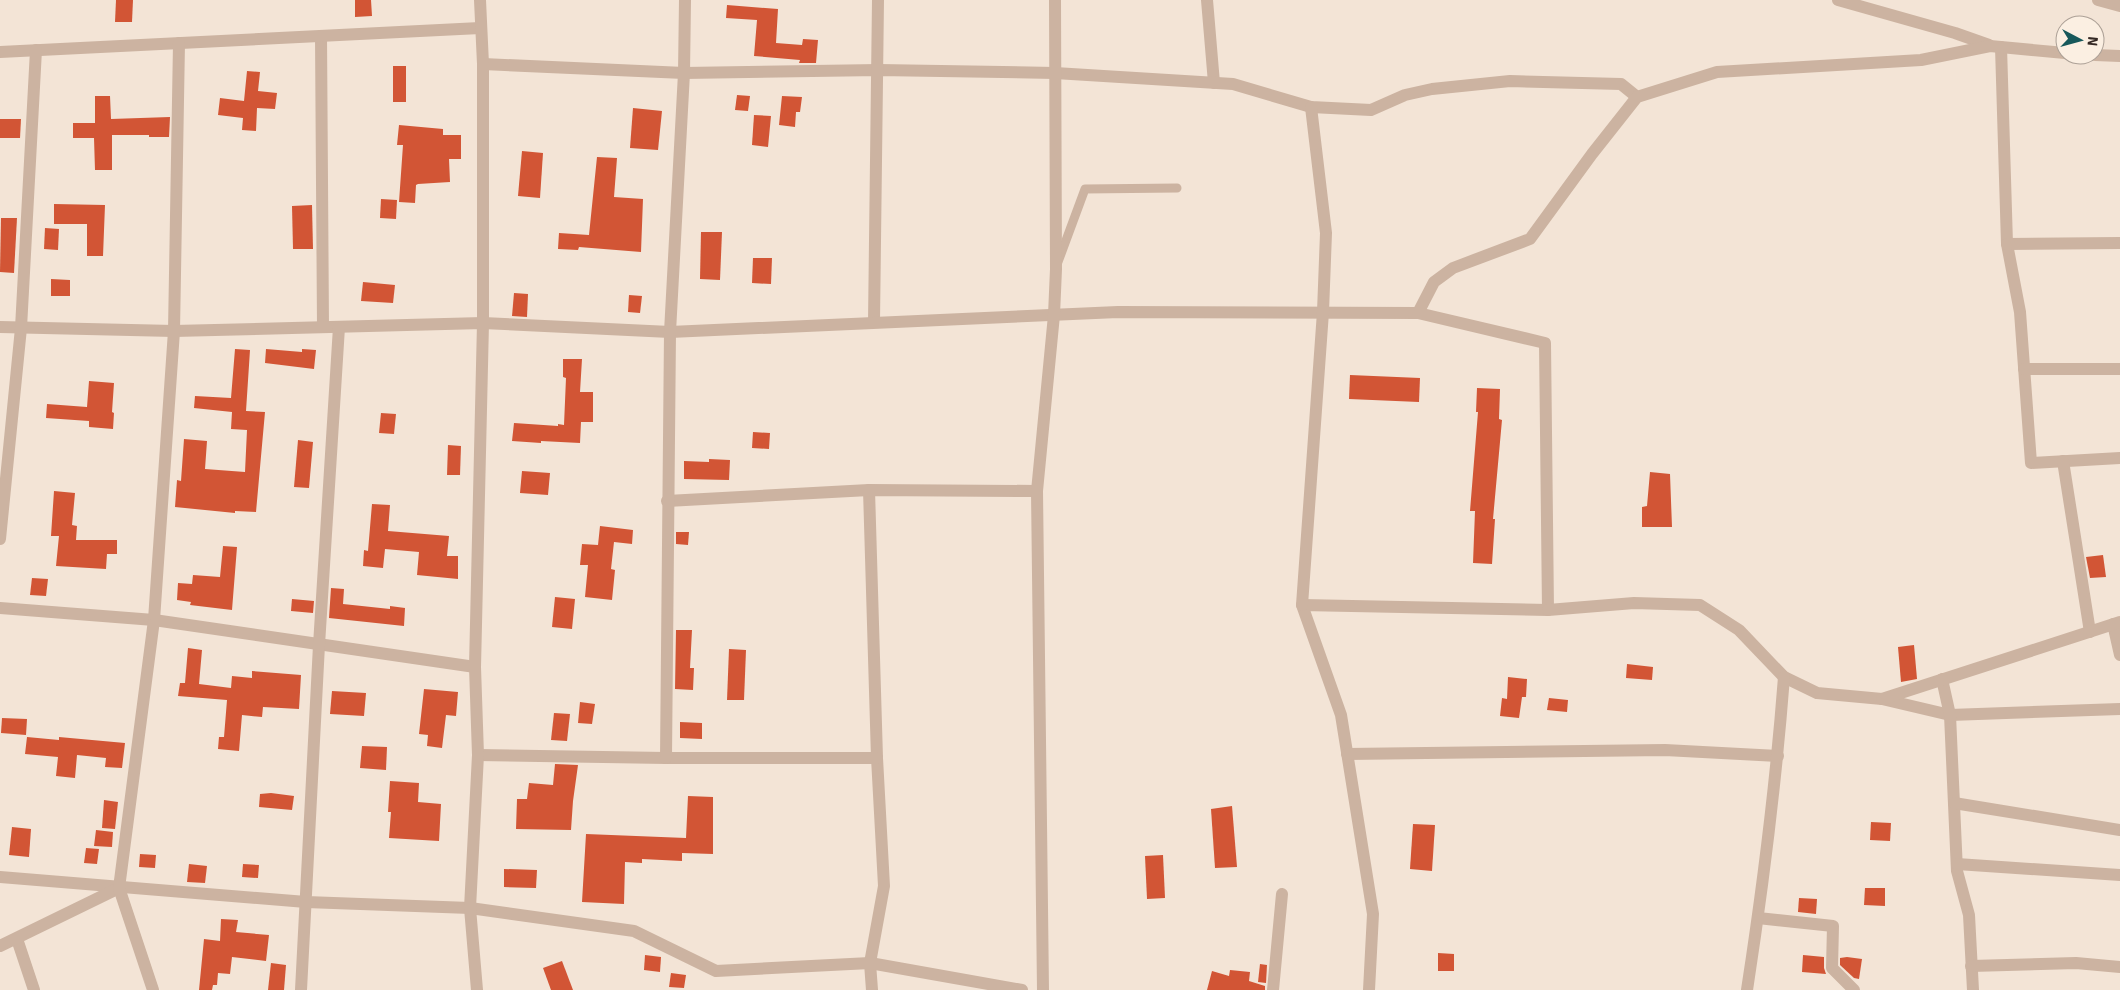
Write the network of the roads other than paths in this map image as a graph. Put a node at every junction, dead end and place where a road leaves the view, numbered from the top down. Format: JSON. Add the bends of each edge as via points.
{"nodes":[{"id":1,"x":480,"y":0,"type":"edge"},
{"id":2,"x":685,"y":0,"type":"edge"},
{"id":3,"x":878,"y":0,"type":"edge"},
{"id":4,"x":1055,"y":0,"type":"edge"},
{"id":5,"x":1207,"y":0,"type":"edge"},
{"id":6,"x":1838,"y":0,"type":"edge"},
{"id":7,"x":2098,"y":0,"type":"edge"},
{"id":8,"x":2120,"y":6,"type":"edge"},
{"id":9,"x":480,"y":28,"type":"junction"},
{"id":10,"x":321,"y":36,"type":"junction"},
{"id":11,"x":179,"y":43,"type":"junction"},
{"id":12,"x":1996,"y":46,"type":"junction"},
{"id":13,"x":36,"y":50,"type":"junction"},
{"id":14,"x":0,"y":52,"type":"edge"},
{"id":15,"x":2055,"y":52,"type":"edge"},
{"id":16,"x":2105,"y":55,"type":"edge"},
{"id":17,"x":2120,"y":56,"type":"edge"},
{"id":18,"x":483,"y":64,"type":"junction"},
{"id":19,"x":879,"y":70,"type":"junction"},
{"id":20,"x":684,"y":73,"type":"junction"},
{"id":21,"x":1055,"y":73,"type":"junction"},
{"id":22,"x":1214,"y":83,"type":"junction"},
{"id":23,"x":1636,"y":97,"type":"junction"},
{"id":24,"x":1311,"y":107,"type":"junction"},
{"id":25,"x":1177,"y":188,"type":"dead end"},
{"id":26,"x":2120,"y":243,"type":"edge"},
{"id":27,"x":2007,"y":244,"type":"junction"},
{"id":28,"x":1056,"y":269,"type":"junction"},
{"id":29,"x":1323,"y":312,"type":"junction"},
{"id":30,"x":1418,"y":313,"type":"junction"},
{"id":31,"x":1054,"y":315,"type":"junction"},
{"id":32,"x":874,"y":322,"type":"junction"},
{"id":33,"x":483,"y":323,"type":"junction"},
{"id":34,"x":0,"y":327,"type":"edge"},
{"id":35,"x":323,"y":327,"type":"junction"},
{"id":36,"x":339,"y":327,"type":"junction"},
{"id":37,"x":20,"y":328,"type":"junction"},
{"id":38,"x":174,"y":331,"type":"junction"},
{"id":39,"x":670,"y":332,"type":"junction"},
{"id":40,"x":2024,"y":369,"type":"junction"},
{"id":41,"x":2120,"y":369,"type":"edge"},
{"id":42,"x":2120,"y":458,"type":"edge"},
{"id":43,"x":2063,"y":461,"type":"junction"},
{"id":44,"x":869,"y":490,"type":"junction"},
{"id":45,"x":1037,"y":491,"type":"junction"},
{"id":46,"x":667,"y":501,"type":"junction"},
{"id":47,"x":0,"y":539,"type":"edge"},
{"id":48,"x":1302,"y":605,"type":"junction"},
{"id":49,"x":0,"y":608,"type":"edge"},
{"id":50,"x":1548,"y":610,"type":"junction"},
{"id":51,"x":154,"y":620,"type":"junction"},
{"id":52,"x":2117,"y":623,"type":"edge"},
{"id":53,"x":2090,"y":632,"type":"junction"},
{"id":54,"x":319,"y":645,"type":"junction"},
{"id":55,"x":2120,"y":654,"type":"edge"},
{"id":56,"x":475,"y":667,"type":"junction"},
{"id":57,"x":1784,"y":677,"type":"junction"},
{"id":58,"x":1942,"y":679,"type":"junction"},
{"id":59,"x":1882,"y":699,"type":"junction"},
{"id":60,"x":2120,"y":709,"type":"edge"},
{"id":61,"x":1950,"y":715,"type":"junction"},
{"id":62,"x":1347,"y":754,"type":"junction"},
{"id":63,"x":478,"y":755,"type":"junction"},
{"id":64,"x":1778,"y":756,"type":"junction"},
{"id":65,"x":666,"y":758,"type":"junction"},
{"id":66,"x":877,"y":758,"type":"junction"},
{"id":67,"x":1954,"y":803,"type":"junction"},
{"id":68,"x":2120,"y":830,"type":"edge"},
{"id":69,"x":1957,"y":864,"type":"junction"},
{"id":70,"x":2120,"y":875,"type":"edge"},
{"id":71,"x":0,"y":877,"type":"edge"},
{"id":72,"x":119,"y":888,"type":"junction"},
{"id":73,"x":1282,"y":894,"type":"dead end"},
{"id":74,"x":306,"y":902,"type":"junction"},
{"id":75,"x":470,"y":908,"type":"junction"},
{"id":76,"x":1758,"y":918,"type":"junction"},
{"id":77,"x":16,"y":938,"type":"junction"},
{"id":78,"x":0,"y":946,"type":"edge"},
{"id":79,"x":870,"y":963,"type":"junction"},
{"id":80,"x":1971,"y":966,"type":"junction"},
{"id":81,"x":2120,"y":967,"type":"edge"},
{"id":82,"x":34,"y":990,"type":"edge"},
{"id":83,"x":153,"y":990,"type":"edge"},
{"id":84,"x":301,"y":990,"type":"edge"},
{"id":85,"x":477,"y":990,"type":"edge"},
{"id":86,"x":872,"y":990,"type":"edge"},
{"id":87,"x":1022,"y":990,"type":"edge"},
{"id":88,"x":1043,"y":990,"type":"edge"},
{"id":89,"x":1273,"y":990,"type":"edge"},
{"id":90,"x":1369,"y":990,"type":"edge"},
{"id":91,"x":1747,"y":990,"type":"edge"},
{"id":92,"x":1854,"y":990,"type":"edge"},
{"id":93,"x":1973,"y":990,"type":"edge"}],
"edges":[{"from":1,"to":9,"type":"street"},
{"from":2,"to":20,"type":"street"},
{"from":3,"to":19,"type":"street"},
{"from":4,"to":21,"type":"street"},
{"from":5,"to":22,"type":"street"},
{"from":6,"to":12,"type":"street"},
{"from":7,"to":8,"type":"street"},
{"from":9,"to":10,"type":"street"},
{"from":9,"to":18,"type":"street"},
{"from":10,"to":11,"type":"street"},
{"from":10,"to":35,"type":"street"},
{"from":11,"to":13,"type":"street"},
{"from":11,"to":38,"type":"street"},
{"from":12,"to":15,"type":"street"},
{"from":12,"to":23,"type":"street","via":[[1921,60],[1717,72]]},
{"from":12,"to":27,"type":"street"},
{"from":13,"to":14,"type":"street"},
{"from":13,"to":37,"type":"street"},
{"from":16,"to":17,"type":"street"},
{"from":18,"to":20,"type":"street"},
{"from":18,"to":33,"type":"street"},
{"from":19,"to":20,"type":"street"},
{"from":19,"to":21,"type":"street"},
{"from":19,"to":32,"type":"street"},
{"from":20,"to":39,"type":"street"},
{"from":21,"to":22,"type":"street"},
{"from":21,"to":28,"type":"street"},
{"from":22,"to":24,"type":"street","via":[[1233,84]]},
{"from":23,"to":24,"type":"street","via":[[1621,84],[1510,81],[1432,89],[1405,95],[1371,110]]},
{"from":23,"to":30,"type":"street","via":[[1530,238],[1453,268],[1434,282]]},
{"from":24,"to":29,"type":"street","via":[[1326,233]]},
{"from":25,"to":28,"type":"lane","via":[[1086,189]]},
{"from":26,"to":27,"type":"street"},
{"from":27,"to":40,"type":"street","via":[[2020,312]]},
{"from":28,"to":31,"type":"street"},
{"from":29,"to":30,"type":"street"},
{"from":29,"to":31,"type":"street"},
{"from":29,"to":48,"type":"street"},
{"from":30,"to":50,"type":"street","via":[[1545,343]]},
{"from":31,"to":32,"type":"street"},
{"from":31,"to":45,"type":"street"},
{"from":32,"to":39,"type":"street"},
{"from":33,"to":36,"type":"street"},
{"from":33,"to":39,"type":"street"},
{"from":33,"to":56,"type":"street"},
{"from":34,"to":37,"type":"street"},
{"from":35,"to":36,"type":"street"},
{"from":35,"to":38,"type":"street"},
{"from":36,"to":54,"type":"street"},
{"from":37,"to":38,"type":"street"},
{"from":37,"to":47,"type":"street"},
{"from":38,"to":51,"type":"street"},
{"from":39,"to":46,"type":"street"},
{"from":40,"to":41,"type":"street"},
{"from":40,"to":43,"type":"street","via":[[2031,463]]},
{"from":42,"to":43,"type":"street"},
{"from":43,"to":53,"type":"street"},
{"from":44,"to":45,"type":"street"},
{"from":44,"to":46,"type":"street"},
{"from":44,"to":66,"type":"street"},
{"from":45,"to":88,"type":"street"},
{"from":46,"to":65,"type":"street"},
{"from":48,"to":50,"type":"street"},
{"from":48,"to":62,"type":"street","via":[[1341,715]]},
{"from":49,"to":51,"type":"street"},
{"from":50,"to":57,"type":"street","via":[[1634,603],[1700,605],[1739,630]]},
{"from":51,"to":54,"type":"street"},
{"from":51,"to":72,"type":"street"},
{"from":52,"to":53,"type":"street"},
{"from":52,"to":55,"type":"street"},
{"from":53,"to":58,"type":"street"},
{"from":54,"to":56,"type":"street"},
{"from":54,"to":74,"type":"street"},
{"from":56,"to":63,"type":"street"},
{"from":57,"to":59,"type":"street","via":[[1817,693]]},
{"from":57,"to":64,"type":"street"},
{"from":58,"to":59,"type":"street"},
{"from":58,"to":61,"type":"street"},
{"from":59,"to":61,"type":"street"},
{"from":60,"to":61,"type":"street"},
{"from":61,"to":67,"type":"street"},
{"from":62,"to":64,"type":"street","via":[[1665,750]]},
{"from":62,"to":90,"type":"street","via":[[1374,914]]},
{"from":63,"to":65,"type":"street"},
{"from":63,"to":75,"type":"street"},
{"from":64,"to":76,"type":"street"},
{"from":65,"to":66,"type":"street"},
{"from":66,"to":79,"type":"street","via":[[884,886]]},
{"from":67,"to":68,"type":"street"},
{"from":67,"to":69,"type":"street"},
{"from":69,"to":70,"type":"street"},
{"from":69,"to":80,"type":"street","via":[[1969,915]]},
{"from":71,"to":72,"type":"street"},
{"from":72,"to":74,"type":"street"},
{"from":72,"to":77,"type":"street"},
{"from":72,"to":83,"type":"street"},
{"from":73,"to":89,"type":"street"},
{"from":74,"to":75,"type":"street"},
{"from":74,"to":84,"type":"street"},
{"from":75,"to":79,"type":"street","via":[[634,931],[716,971]]},
{"from":75,"to":85,"type":"street"},
{"from":76,"to":91,"type":"street"},
{"from":76,"to":92,"type":"street","via":[[1834,926],[1832,968]]},
{"from":77,"to":78,"type":"street"},
{"from":77,"to":82,"type":"street"},
{"from":79,"to":86,"type":"street"},
{"from":79,"to":87,"type":"street"},
{"from":80,"to":81,"type":"street","via":[[2076,963]]},
{"from":80,"to":93,"type":"street"}]}
